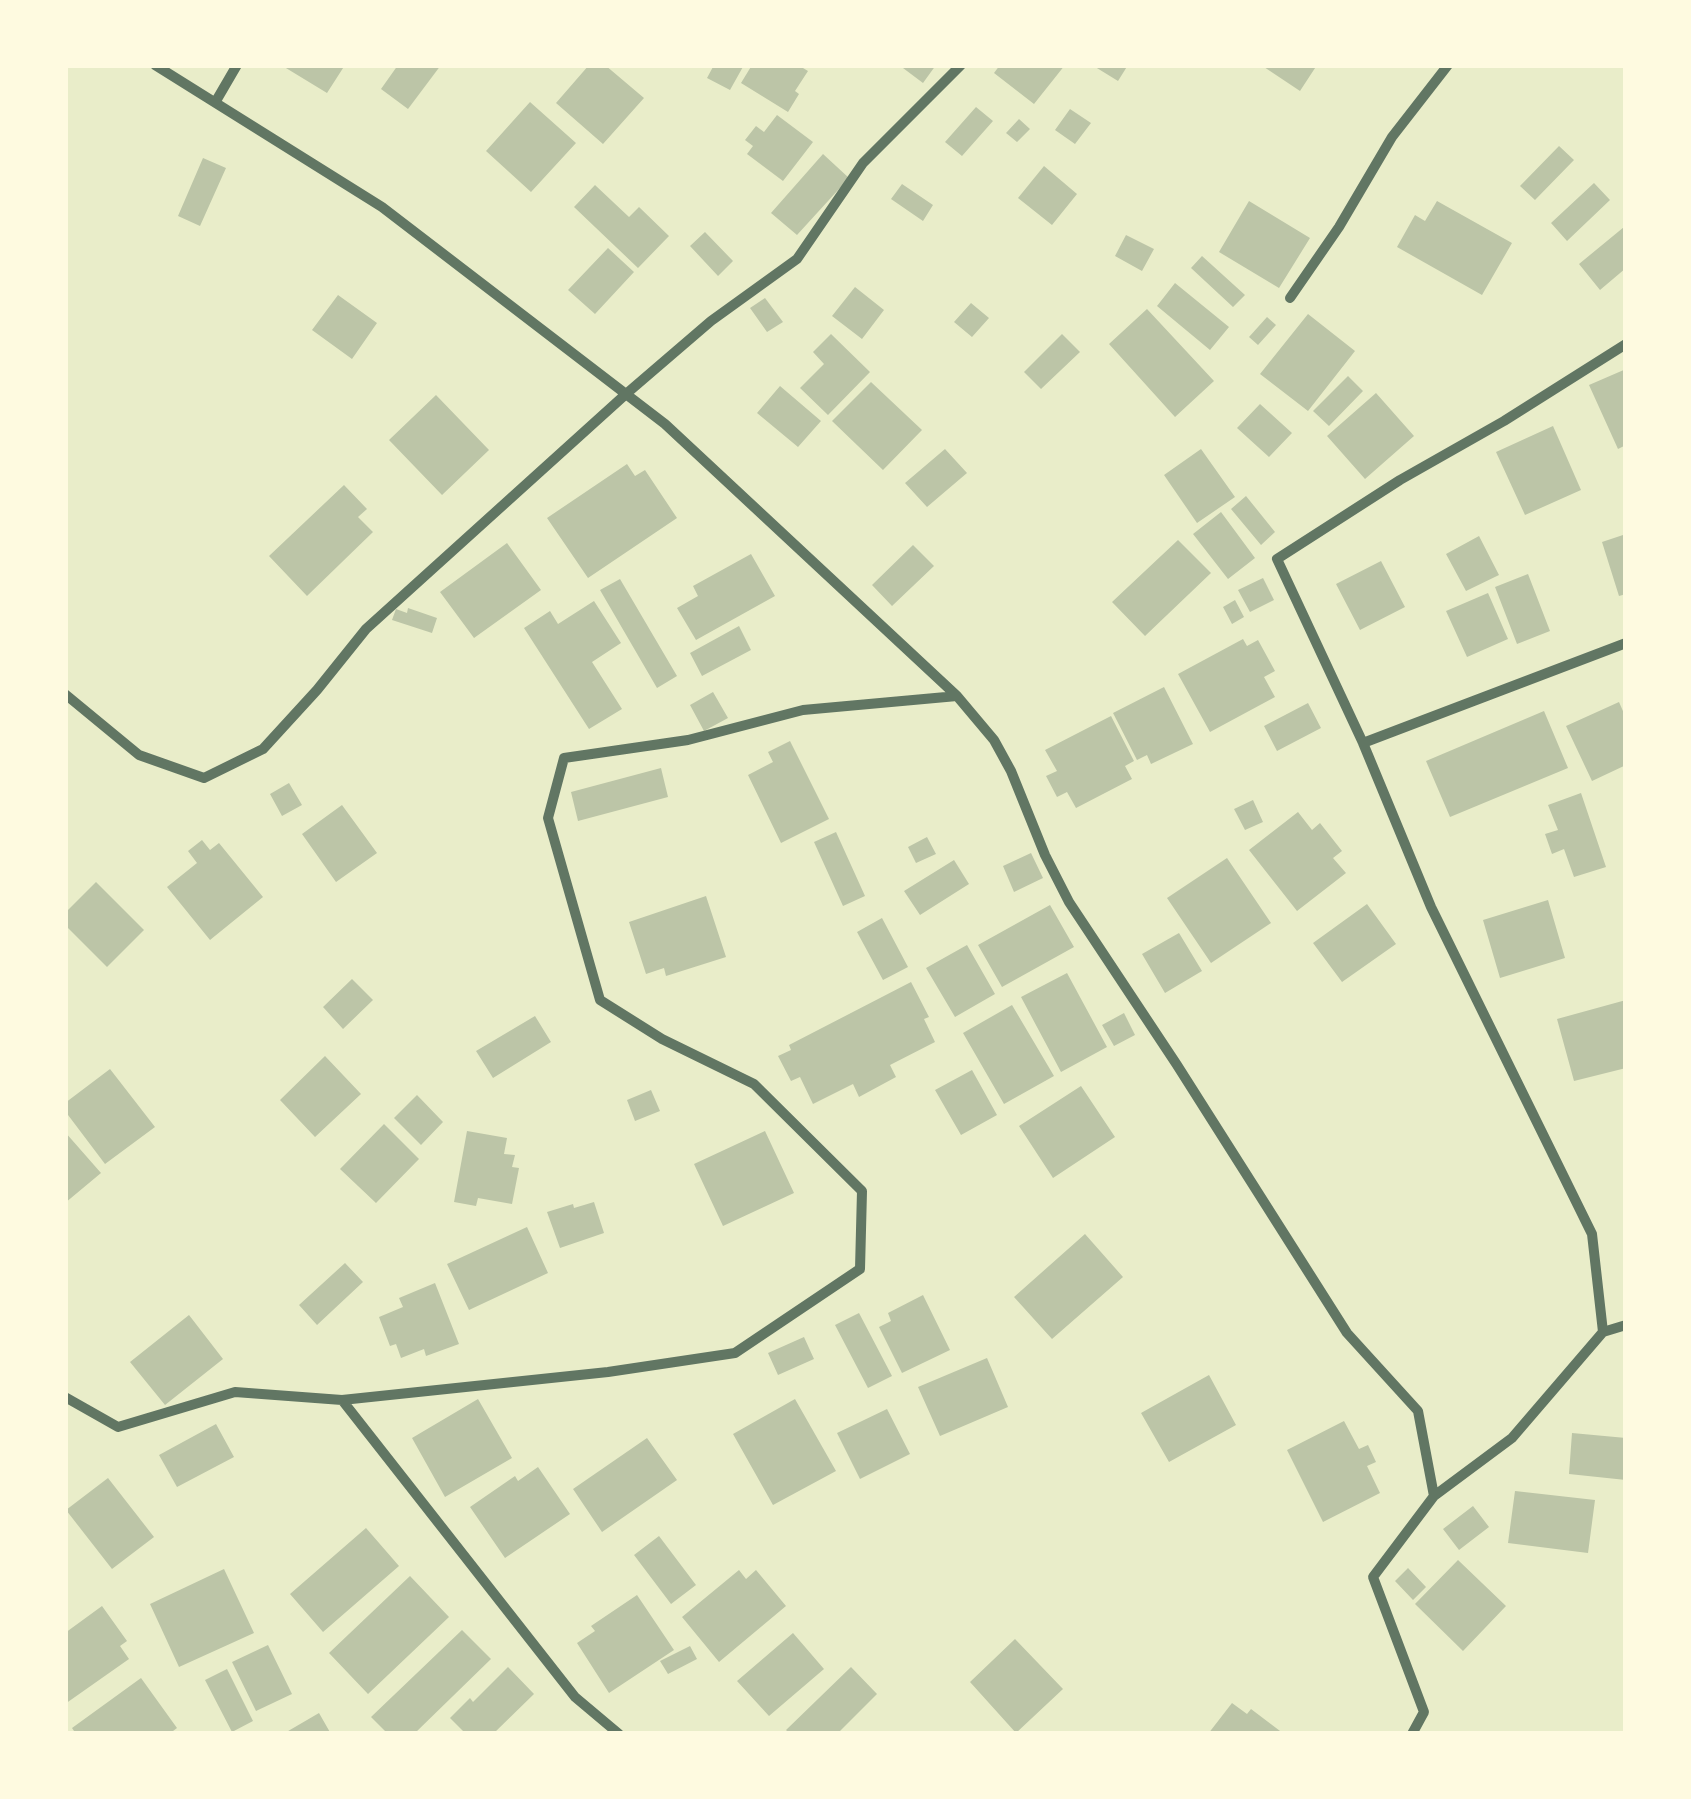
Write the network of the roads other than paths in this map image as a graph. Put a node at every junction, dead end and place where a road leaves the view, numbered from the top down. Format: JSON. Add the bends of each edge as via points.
{"nodes":[{"id":1,"x":155,"y":65,"type":"edge"},
{"id":2,"x":237,"y":65,"type":"edge"},
{"id":3,"x":961,"y":65,"type":"edge"},
{"id":4,"x":1448,"y":65,"type":"edge"},
{"id":5,"x":216,"y":102,"type":"junction"},
{"id":6,"x":1290,"y":298,"type":"dead end"},
{"id":7,"x":1626,"y":344,"type":"edge"},
{"id":8,"x":626,"y":394,"type":"junction"},
{"id":9,"x":1626,"y":642,"type":"edge"},
{"id":10,"x":65,"y":694,"type":"edge"},
{"id":11,"x":956,"y":696,"type":"junction"},
{"id":12,"x":1364,"y":743,"type":"junction"},
{"id":13,"x":1626,"y":1326,"type":"edge"},
{"id":14,"x":1603,"y":1332,"type":"junction"},
{"id":15,"x":65,"y":1397,"type":"edge"},
{"id":16,"x":342,"y":1400,"type":"junction"},
{"id":17,"x":1434,"y":1496,"type":"junction"},
{"id":18,"x":619,"y":1734,"type":"edge"},
{"id":19,"x":1412,"y":1734,"type":"edge"}],
"edges":[{"from":1,"to":5,"type":"street"},
{"from":2,"to":5,"type":"street"},
{"from":3,"to":8,"type":"street","via":[[863,163],[797,259]]},
{"from":4,"to":6,"type":"street","via":[[1392,137]]},
{"from":5,"to":8,"type":"street","via":[[382,207]]},
{"from":7,"to":12,"type":"street","via":[[1277,559]]},
{"from":8,"to":10,"type":"street","via":[[366,629],[263,750],[204,778],[139,755]]},
{"from":8,"to":11,"type":"street"},
{"from":9,"to":12,"type":"street"},
{"from":11,"to":16,"type":"street","via":[[803,710],[688,740],[564,758],[548,818],[600,1000],[662,1040],[754,1084],[862,1190],[860,1269],[735,1353]]},
{"from":11,"to":17,"type":"street","via":[[1003,756],[1069,902],[1348,1334],[1418,1411]]},
{"from":12,"to":14,"type":"street","via":[[1431,907],[1592,1234]]},
{"from":13,"to":14,"type":"street"},
{"from":14,"to":17,"type":"street","via":[[1512,1438]]},
{"from":15,"to":16,"type":"street","via":[[118,1427],[235,1392]]},
{"from":16,"to":18,"type":"street","via":[[575,1697]]},
{"from":17,"to":19,"type":"street","via":[[1373,1576],[1424,1712]]}]}
